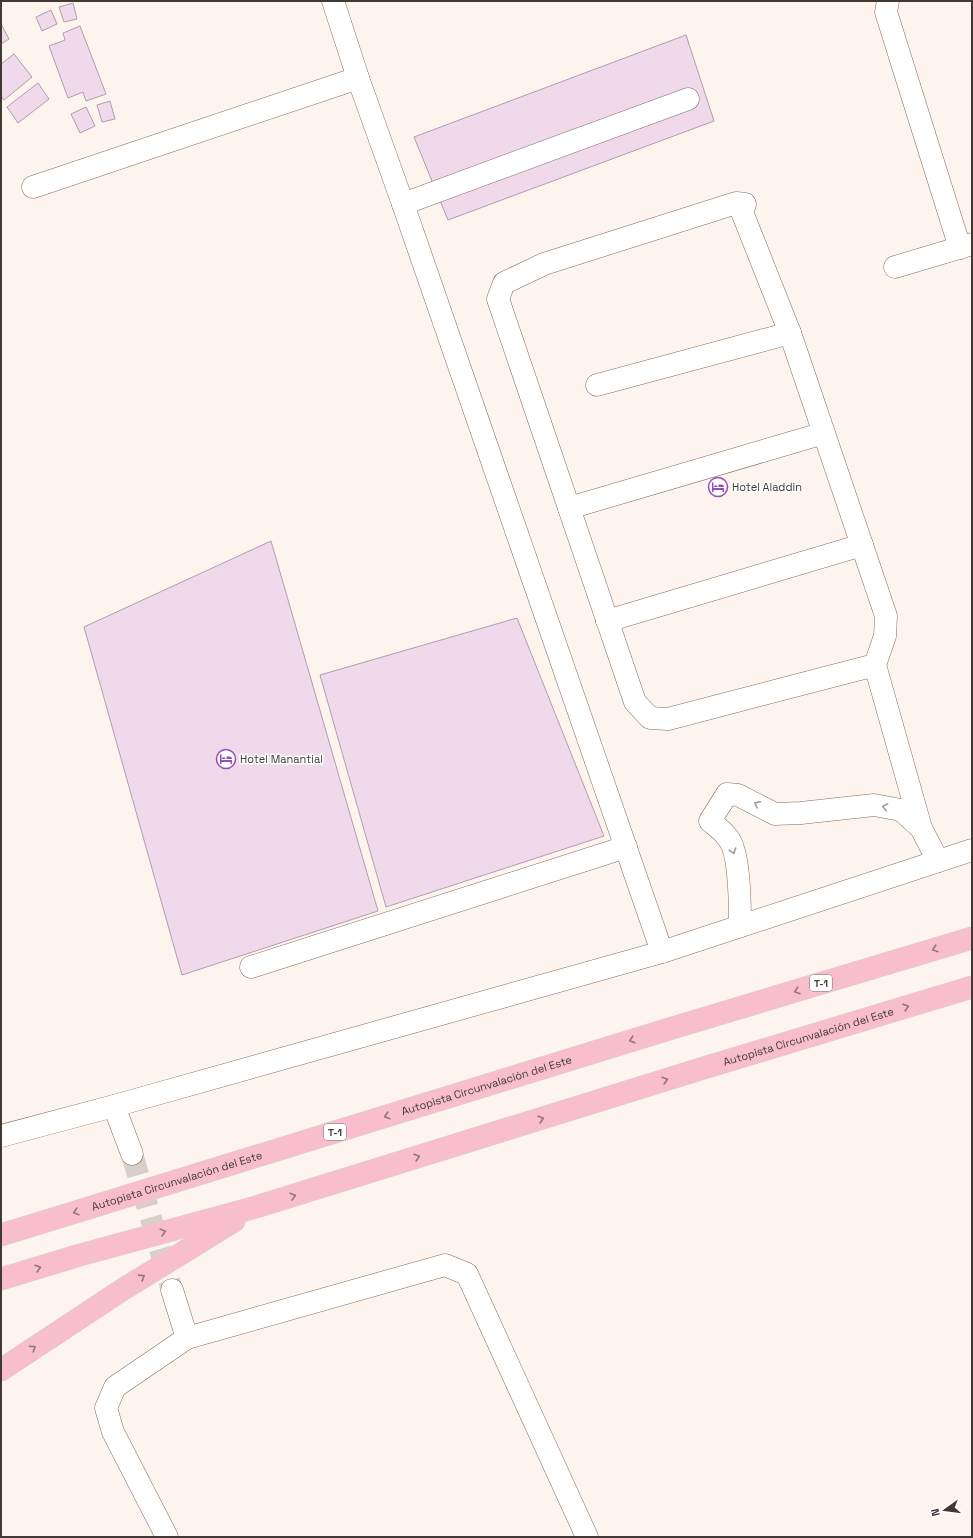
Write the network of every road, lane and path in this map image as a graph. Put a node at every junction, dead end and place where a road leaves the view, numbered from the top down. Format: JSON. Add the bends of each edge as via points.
{"nodes":[{"id":1,"x":333,"y":1,"type":"edge"},
{"id":2,"x":888,"y":1,"type":"edge"},
{"id":3,"x":358,"y":78,"type":"junction"},
{"id":4,"x":688,"y":99,"type":"dead end"},
{"id":5,"x":33,"y":187,"type":"dead end"},
{"id":6,"x":403,"y":204,"type":"junction"},
{"id":7,"x":966,"y":246,"type":"edge"},
{"id":8,"x":895,"y":267,"type":"dead end"},
{"id":9,"x":790,"y":333,"type":"junction"},
{"id":10,"x":597,"y":385,"type":"dead end"},
{"id":11,"x":824,"y":434,"type":"junction"},
{"id":12,"x":569,"y":508,"type":"junction"},
{"id":13,"x":862,"y":545,"type":"junction"},
{"id":14,"x":607,"y":621,"type":"junction"},
{"id":15,"x":875,"y":664,"type":"junction"},
{"id":16,"x":921,"y":828,"type":"junction"},
{"id":17,"x":626,"y":847,"type":"junction"},
{"id":18,"x":972,"y":850,"type":"edge"},
{"id":19,"x":938,"y":861,"type":"junction"},
{"id":20,"x":740,"y":926,"type":"junction"},
{"id":21,"x":972,"y":938,"type":"edge"},
{"id":22,"x":662,"y":952,"type":"junction"},
{"id":23,"x":251,"y":967,"type":"dead end"},
{"id":24,"x":972,"y":987,"type":"edge"},
{"id":25,"x":114,"y":1106,"type":"junction"},
{"id":26,"x":1,"y":1136,"type":"edge"},
{"id":27,"x":132,"y":1154,"type":"tunnel mouth"},
{"id":28,"x":256,"y":1207,"type":"junction"},
{"id":29,"x":1,"y":1235,"type":"edge"},
{"id":30,"x":1,"y":1279,"type":"edge"},
{"id":31,"x":172,"y":1290,"type":"tunnel mouth"},
{"id":32,"x":187,"y":1338,"type":"junction"},
{"id":33,"x":1,"y":1370,"type":"edge"},
{"id":34,"x":167,"y":1537,"type":"edge"},
{"id":35,"x":587,"y":1537,"type":"edge"}],
"edges":[{"from":1,"to":3,"type":"street"},
{"from":2,"to":7,"type":"street","via":[[886,12]]},
{"from":3,"to":5,"type":"street"},
{"from":3,"to":6,"type":"street"},
{"from":4,"to":6,"type":"street"},
{"from":6,"to":17,"type":"street"},
{"from":7,"to":8,"type":"street"},
{"from":9,"to":10,"type":"street"},
{"from":9,"to":11,"type":"street"},
{"from":9,"to":12,"type":"street","via":[[742,212],[745,204],[736,203],[544,264],[504,283],[498,299]]},
{"from":11,"to":12,"type":"street"},
{"from":11,"to":13,"type":"street"},
{"from":12,"to":14,"type":"street"},
{"from":13,"to":14,"type":"street"},
{"from":13,"to":15,"type":"street","via":[[886,616],[885,636]]},
{"from":14,"to":15,"type":"street","via":[[635,702],[650,718],[668,719]]},
{"from":15,"to":16,"type":"street"},
{"from":16,"to":19,"type":"street"},
{"from":16,"to":20,"type":"street","one_way":true,"via":[[901,810],[874,805],[775,814],[738,794],[727,794],[710,821],[729,838],[736,859],[740,891]]},
{"from":17,"to":22,"type":"street"},
{"from":17,"to":23,"type":"street"},
{"from":18,"to":19,"type":"street"},
{"from":19,"to":20,"type":"street"},
{"from":20,"to":22,"type":"street"},
{"from":21,"to":29,"type":"highway","name":"Autopista Circunvalación del Este","number":"T-1","one_way":true},
{"from":22,"to":25,"type":"street"},
{"from":28,"to":24,"type":"highway","name":"Autopista Circunvalación del Este","one_way":true},
{"from":25,"to":26,"type":"street"},
{"from":25,"to":27,"type":"street"},
{"from":30,"to":28,"type":"highway","one_way":true},
{"from":33,"to":28,"type":"highway","one_way":true,"via":[[122,1290]]},
{"from":31,"to":32,"type":"street"},
{"from":32,"to":34,"type":"street","via":[[114,1387],[106,1408],[113,1432]]},
{"from":32,"to":35,"type":"street","via":[[446,1265],[467,1274]]}]}
